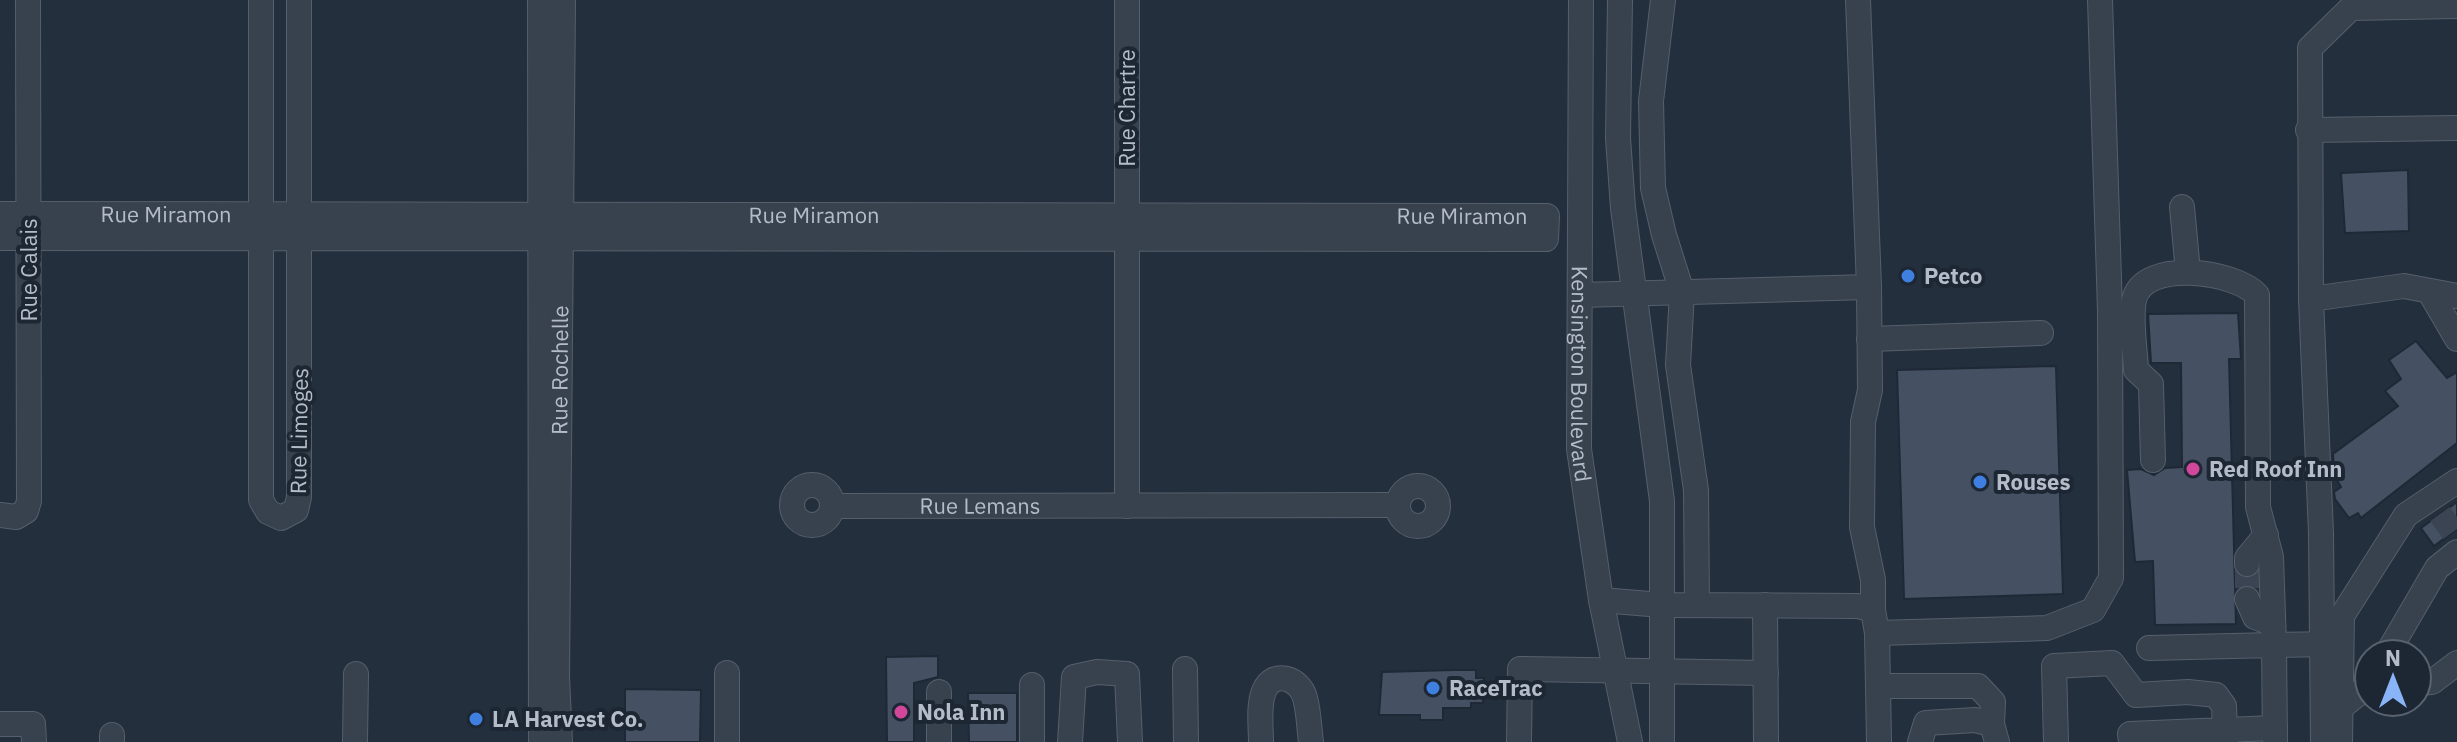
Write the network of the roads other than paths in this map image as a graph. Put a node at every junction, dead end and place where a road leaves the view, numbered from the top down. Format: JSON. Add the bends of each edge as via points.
{"nodes":[{"id":1,"x":28,"y":0,"type":"edge"},
{"id":2,"x":261,"y":0,"type":"edge"},
{"id":3,"x":299,"y":0,"type":"edge"},
{"id":4,"x":540,"y":0,"type":"edge"},
{"id":5,"x":563,"y":0,"type":"edge"},
{"id":6,"x":1127,"y":0,"type":"edge"},
{"id":7,"x":1581,"y":0,"type":"edge"},
{"id":8,"x":1620,"y":0,"type":"edge"},
{"id":9,"x":1663,"y":0,"type":"edge"},
{"id":10,"x":1858,"y":0,"type":"edge"},
{"id":11,"x":2100,"y":0,"type":"edge"},
{"id":12,"x":2457,"y":6,"type":"edge"},
{"id":13,"x":2457,"y":128,"type":"edge"},
{"id":14,"x":2308,"y":130,"type":"junction"},
{"id":15,"x":2182,"y":207,"type":"dead end"},
{"id":16,"x":0,"y":214,"type":"edge"},
{"id":17,"x":30,"y":226,"type":"junction"},
{"id":18,"x":260,"y":226,"type":"junction"},
{"id":19,"x":301,"y":226,"type":"junction"},
{"id":20,"x":549,"y":226,"type":"junction"},
{"id":21,"x":1128,"y":227,"type":"junction"},
{"id":22,"x":0,"y":238,"type":"edge"},
{"id":23,"x":2188,"y":272,"type":"junction"},
{"id":24,"x":1869,"y":287,"type":"junction"},
{"id":25,"x":2429,"y":291,"type":"junction"},
{"id":26,"x":1682,"y":292,"type":"junction"},
{"id":27,"x":1636,"y":293,"type":"junction"},
{"id":28,"x":1580,"y":295,"type":"junction"},
{"id":29,"x":2457,"y":295,"type":"edge"},
{"id":30,"x":2311,"y":299,"type":"junction"},
{"id":31,"x":2457,"y":311,"type":"edge"},
{"id":32,"x":2457,"y":317,"type":"edge"},
{"id":33,"x":2457,"y":324,"type":"edge"},
{"id":34,"x":2457,"y":330,"type":"edge"},
{"id":35,"x":2041,"y":333,"type":"dead end"},
{"id":36,"x":1869,"y":339,"type":"junction"},
{"id":37,"x":2457,"y":339,"type":"edge"},
{"id":38,"x":2153,"y":460,"type":"dead end"},
{"id":39,"x":1398,"y":505,"type":"dead end"},
{"id":40,"x":832,"y":506,"type":"dead end"},
{"id":41,"x":1127,"y":506,"type":"junction"},
{"id":42,"x":0,"y":515,"type":"edge"},
{"id":43,"x":2445,"y":519,"type":"edge"},
{"id":44,"x":2266,"y":535,"type":"junction"},
{"id":45,"x":2247,"y":564,"type":"tunnel mouth"},
{"id":46,"x":549,"y":585,"type":"junction"},
{"id":47,"x":2247,"y":599,"type":"tunnel mouth"},
{"id":48,"x":1601,"y":600,"type":"junction"},
{"id":49,"x":1662,"y":605,"type":"junction"},
{"id":50,"x":1697,"y":605,"type":"junction"},
{"id":51,"x":1765,"y":605,"type":"junction"},
{"id":52,"x":1875,"y":622,"type":"junction"},
{"id":53,"x":2273,"y":634,"type":"junction"},
{"id":54,"x":2396,"y":638,"type":"edge"},
{"id":55,"x":2331,"y":644,"type":"junction"},
{"id":56,"x":2149,"y":648,"type":"dead end"},
{"id":57,"x":2457,"y":663,"type":"edge"},
{"id":58,"x":1185,"y":669,"type":"dead end"},
{"id":59,"x":1615,"y":669,"type":"junction"},
{"id":60,"x":1662,"y":670,"type":"junction"},
{"id":61,"x":727,"y":673,"type":"dead end"},
{"id":62,"x":1766,"y":673,"type":"junction"},
{"id":63,"x":356,"y":674,"type":"dead end"},
{"id":64,"x":2433,"y":681,"type":"edge"},
{"id":65,"x":1032,"y":685,"type":"dead end"},
{"id":66,"x":1878,"y":686,"type":"junction"},
{"id":67,"x":939,"y":692,"type":"dead end"},
{"id":68,"x":2353,"y":698,"type":"edge"},
{"id":69,"x":2340,"y":708,"type":"junction"},
{"id":70,"x":0,"y":724,"type":"edge"},
{"id":71,"x":1994,"y":733,"type":"edge"},
{"id":72,"x":2275,"y":735,"type":"edge"},
{"id":73,"x":2226,"y":736,"type":"edge"},
{"id":74,"x":34,"y":742,"type":"edge"},
{"id":75,"x":355,"y":742,"type":"edge"},
{"id":76,"x":541,"y":742,"type":"edge"},
{"id":77,"x":560,"y":742,"type":"edge"},
{"id":78,"x":727,"y":742,"type":"edge"},
{"id":79,"x":939,"y":742,"type":"edge"},
{"id":80,"x":1032,"y":742,"type":"edge"},
{"id":81,"x":1070,"y":742,"type":"edge"},
{"id":82,"x":1130,"y":742,"type":"edge"},
{"id":83,"x":1186,"y":742,"type":"edge"},
{"id":84,"x":1261,"y":742,"type":"edge"},
{"id":85,"x":1311,"y":742,"type":"edge"},
{"id":86,"x":1519,"y":742,"type":"edge"},
{"id":87,"x":1630,"y":742,"type":"edge"},
{"id":88,"x":1662,"y":742,"type":"edge"},
{"id":89,"x":1766,"y":742,"type":"edge"},
{"id":90,"x":1879,"y":742,"type":"edge"},
{"id":91,"x":1920,"y":742,"type":"edge"},
{"id":92,"x":2056,"y":742,"type":"edge"},
{"id":93,"x":2131,"y":742,"type":"edge"},
{"id":94,"x":2323,"y":742,"type":"edge"},
{"id":95,"x":2340,"y":742,"type":"edge"}],
"edges":[{"from":1,"to":17,"type":"street","name":"Rue Calais"},
{"from":2,"to":18,"type":"street","name":"Rue Limoges"},
{"from":3,"to":19,"type":"street","name":"Rue Limoges"},
{"from":4,"to":20,"type":"street","name":"Rue Rochelle"},
{"from":5,"to":20,"type":"street","name":"Rue Rochelle"},
{"from":6,"to":21,"type":"street","name":"Rue Chartre"},
{"from":7,"to":28,"type":"street","name":"Kensington Boulevard"},
{"from":8,"to":27,"type":"street","via":[[1618,138]]},
{"from":9,"to":26,"type":"street","via":[[1651,101],[1653,188]]},
{"from":10,"to":24,"type":"street"},
{"from":11,"to":52,"type":"street","via":[[2111,578],[2093,610],[2047,628]]},
{"from":12,"to":14,"type":"street","via":[[2351,8],[2310,48]]},
{"from":13,"to":14,"type":"street"},
{"from":14,"to":30,"type":"street"},
{"from":15,"to":23,"type":"street"},
{"from":16,"to":17,"type":"street","name":"Rue Miramon"},
{"from":17,"to":18,"type":"street","name":"Rue Miramon"},
{"from":17,"to":22,"type":"street","name":"Rue Miramon"},
{"from":17,"to":42,"type":"street","name":"Rue Calais","via":[[29,501],[16,517]]},
{"from":18,"to":19,"type":"street","name":"Rue Miramon"},
{"from":18,"to":19,"type":"street","name":"Rue Limoges","via":[[261,500],[268,512],[281,518],[296,510],[299,497]]},
{"from":19,"to":20,"type":"street","name":"Rue Miramon"},
{"from":20,"to":21,"type":"street","name":"Rue Miramon"},
{"from":20,"to":46,"type":"street","name":"Rue Rochelle"},
{"from":21,"to":21,"type":"street","name":"Rue Miramon","via":[[1546,239],[1547,216]]},
{"from":21,"to":41,"type":"street"},
{"from":23,"to":38,"type":"street","via":[[2161,275],[2141,287],[2134,300],[2136,370],[2151,384]]},
{"from":23,"to":44,"type":"street","via":[[2237,280],[2257,295],[2258,507]]},
{"from":24,"to":26,"type":"street"},
{"from":24,"to":36,"type":"street"},
{"from":25,"to":29,"type":"street"},
{"from":25,"to":30,"type":"street","via":[[2404,286]]},
{"from":25,"to":31,"type":"street"},
{"from":25,"to":32,"type":"street"},
{"from":25,"to":33,"type":"street"},
{"from":25,"to":34,"type":"street"},
{"from":25,"to":37,"type":"street"},
{"from":26,"to":27,"type":"street"},
{"from":26,"to":50,"type":"street","via":[[1678,365],[1696,490]]},
{"from":27,"to":28,"type":"street"},
{"from":27,"to":49,"type":"street","via":[[1662,501]]},
{"from":28,"to":48,"type":"street","name":"Kensington Boulevard","via":[[1579,449]]},
{"from":30,"to":55,"type":"street"},
{"from":35,"to":36,"type":"street"},
{"from":36,"to":52,"type":"street","via":[[1861,519]]},
{"from":39,"to":41,"type":"street","name":"Rue Lemans"},
{"from":40,"to":41,"type":"street","name":"Rue Lemans"},
{"from":43,"to":54,"type":"street","via":[[2437,568]]},
{"from":43,"to":55,"type":"street","via":[[2406,515],[2342,616]]},
{"from":44,"to":45,"type":"street"},
{"from":44,"to":53,"type":"street"},
{"from":46,"to":76,"type":"street","name":"Rue Rochelle"},
{"from":46,"to":77,"type":"street","name":"Rue Rochelle"},
{"from":47,"to":53,"type":"street","via":[[2255,617]]},
{"from":48,"to":49,"type":"street"},
{"from":48,"to":59,"type":"street","name":"Kensington Boulevard"},
{"from":49,"to":50,"type":"street"},
{"from":49,"to":60,"type":"street"},
{"from":50,"to":51,"type":"street"},
{"from":51,"to":52,"type":"street","via":[[1858,606]]},
{"from":51,"to":62,"type":"street"},
{"from":52,"to":66,"type":"street"},
{"from":53,"to":55,"type":"street"},
{"from":53,"to":56,"type":"street"},
{"from":53,"to":72,"type":"street"},
{"from":55,"to":69,"type":"street"},
{"from":55,"to":94,"type":"street"},
{"from":57,"to":64,"type":"street"},
{"from":58,"to":83,"type":"street"},
{"from":59,"to":60,"type":"street"},
{"from":59,"to":86,"type":"street","via":[[1520,669]]},
{"from":59,"to":87,"type":"street","name":"Kensington Boulevard"},
{"from":60,"to":62,"type":"street"},
{"from":60,"to":88,"type":"street"},
{"from":61,"to":78,"type":"street"},
{"from":62,"to":89,"type":"street"},
{"from":63,"to":75,"type":"street"},
{"from":65,"to":80,"type":"street"},
{"from":66,"to":71,"type":"street","via":[[1978,686],[1993,702]]},
{"from":66,"to":90,"type":"street"},
{"from":67,"to":79,"type":"street"},
{"from":68,"to":69,"type":"street"},
{"from":69,"to":95,"type":"street"},
{"from":70,"to":74,"type":"street","via":[[33,724]]},
{"from":71,"to":91,"type":"street","via":[[1987,721],[1932,721],[1923,726]]},
{"from":72,"to":73,"type":"street"},
{"from":73,"to":92,"type":"street","via":[[2224,706],[2216,695],[2136,695],[2112,663],[2054,666]]},
{"from":73,"to":93,"type":"street","via":[[2130,734]]},
{"from":81,"to":82,"type":"street","via":[[1074,677],[1097,672],[1127,674]]},
{"from":84,"to":85,"type":"street","via":[[1264,690],[1280,678],[1300,686]]}]}
